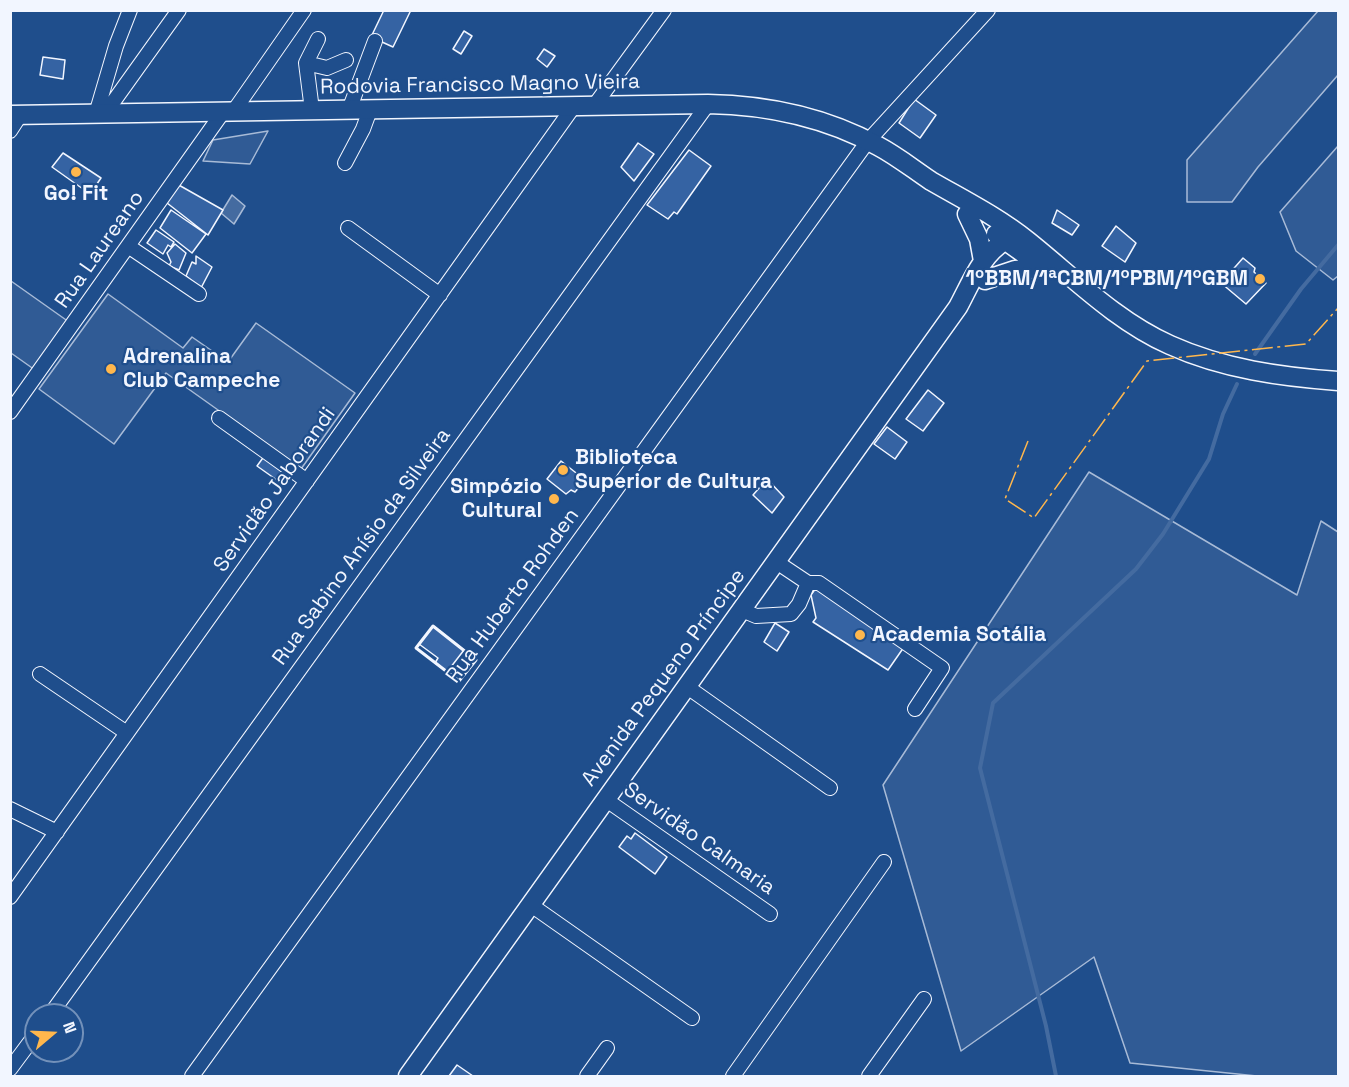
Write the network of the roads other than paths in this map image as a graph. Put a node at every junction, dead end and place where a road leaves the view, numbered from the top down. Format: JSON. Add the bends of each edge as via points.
{"nodes":[{"id":1,"x":130,"y":10,"type":"edge"},
{"id":2,"x":179,"y":10,"type":"edge"},
{"id":3,"x":304,"y":10,"type":"edge"},
{"id":4,"x":656,"y":10,"type":"edge"},
{"id":5,"x":664,"y":10,"type":"edge"},
{"id":6,"x":988,"y":10,"type":"edge"},
{"id":7,"x":648,"y":30,"type":"junction"},
{"id":8,"x":318,"y":39,"type":"dead end"},
{"id":9,"x":375,"y":41,"type":"dead end"},
{"id":10,"x":345,"y":60,"type":"dead end"},
{"id":11,"x":306,"y":63,"type":"junction"},
{"id":12,"x":708,"y":104,"type":"junction"},
{"id":13,"x":574,"y":106,"type":"junction"},
{"id":14,"x":594,"y":106,"type":"junction"},
{"id":15,"x":349,"y":110,"type":"junction"},
{"id":16,"x":370,"y":110,"type":"junction"},
{"id":17,"x":312,"y":111,"type":"junction"},
{"id":18,"x":228,"y":112,"type":"junction"},
{"id":19,"x":101,"y":113,"type":"junction"},
{"id":20,"x":16,"y":115,"type":"edge"},
{"id":21,"x":10,"y":131,"type":"edge"},
{"id":22,"x":868,"y":141,"type":"junction"},
{"id":23,"x":345,"y":163,"type":"dead end"},
{"id":24,"x":932,"y":181,"type":"junction"},
{"id":25,"x":968,"y":214,"type":"junction"},
{"id":26,"x":348,"y":228,"type":"dead end"},
{"id":27,"x":1009,"y":235,"type":"junction"},
{"id":28,"x":128,"y":246,"type":"junction"},
{"id":29,"x":982,"y":261,"type":"junction"},
{"id":30,"x":1044,"y":268,"type":"junction"},
{"id":31,"x":984,"y":280,"type":"junction"},
{"id":32,"x":199,"y":294,"type":"dead end"},
{"id":33,"x":440,"y":294,"type":"junction"},
{"id":34,"x":1096,"y":298,"type":"junction"},
{"id":35,"x":958,"y":307,"type":"junction"},
{"id":36,"x":1338,"y":381,"type":"edge"},
{"id":37,"x":10,"y":412,"type":"edge"},
{"id":38,"x":219,"y":418,"type":"dead end"},
{"id":39,"x":307,"y":481,"type":"junction"},
{"id":40,"x":775,"y":561,"type":"junction"},
{"id":41,"x":808,"y":583,"type":"junction"},
{"id":42,"x":742,"y":610,"type":"junction"},
{"id":43,"x":40,"y":674,"type":"dead end"},
{"id":44,"x":686,"y":686,"type":"junction"},
{"id":45,"x":915,"y":709,"type":"dead end"},
{"id":46,"x":127,"y":733,"type":"junction"},
{"id":47,"x":830,"y":788,"type":"dead end"},
{"id":48,"x":605,"y":799,"type":"junction"},
{"id":49,"x":10,"y":810,"type":"edge"},
{"id":50,"x":57,"y":832,"type":"junction"},
{"id":51,"x":884,"y":862,"type":"dead end"},
{"id":52,"x":10,"y":897,"type":"edge"},
{"id":53,"x":531,"y":905,"type":"junction"},
{"id":54,"x":770,"y":914,"type":"dead end"},
{"id":55,"x":924,"y":999,"type":"dead end"},
{"id":56,"x":59,"y":1003,"type":"edge"},
{"id":57,"x":692,"y":1018,"type":"dead end"},
{"id":58,"x":607,"y":1048,"type":"dead end"},
{"id":59,"x":24,"y":1050,"type":"edge"},
{"id":60,"x":10,"y":1069,"type":"edge"},
{"id":61,"x":192,"y":1077,"type":"edge"},
{"id":62,"x":408,"y":1077,"type":"edge"},
{"id":63,"x":587,"y":1077,"type":"edge"},
{"id":64,"x":733,"y":1077,"type":"edge"},
{"id":65,"x":869,"y":1077,"type":"edge"}],
"edges":[{"from":1,"to":19,"type":"street","via":[[113,54]]},
{"from":2,"to":19,"type":"street"},
{"from":3,"to":18,"type":"street","name":"Rua Laureano"},
{"from":4,"to":7,"type":"street"},
{"from":5,"to":7,"type":"street"},
{"from":6,"to":22,"type":"street","name":"Rua Huberto Rohden"},
{"from":7,"to":14,"type":"street"},
{"from":8,"to":11,"type":"street"},
{"from":9,"to":15,"type":"street"},
{"from":10,"to":11,"type":"street","via":[[327,68]]},
{"from":11,"to":17,"type":"street"},
{"from":12,"to":14,"type":"main road","name":"Rodovia Francisco Magno Vieira"},
{"from":12,"to":22,"type":"main road","name":"Rodovia Francisco Magno Vieira","via":[[792,113]]},
{"from":12,"to":56,"type":"street","name":"Rua Sabino Anísio da Silveira"},
{"from":13,"to":14,"type":"main road","name":"Rodovia Francisco Magno Vieira"},
{"from":13,"to":16,"type":"main road","name":"Rodovia Francisco Magno Vieira"},
{"from":13,"to":33,"type":"street","name":"Servidão Jaborandi"},
{"from":15,"to":16,"type":"main road","name":"Rodovia Francisco Magno Vieira"},
{"from":15,"to":17,"type":"main road","name":"Rodovia Francisco Magno Vieira"},
{"from":16,"to":23,"type":"street"},
{"from":17,"to":18,"type":"main road","name":"Rodovia Francisco Magno Vieira"},
{"from":18,"to":19,"type":"main road","name":"Rodovia Francisco Magno Vieira"},
{"from":18,"to":28,"type":"street","name":"Rua Laureano"},
{"from":19,"to":20,"type":"main road","name":"Rodovia Francisco Magno Vieira"},
{"from":20,"to":21,"type":"street"},
{"from":22,"to":24,"type":"main road","name":"Rodovia Francisco Magno Vieira"},
{"from":22,"to":61,"type":"street","name":"Rua Huberto Rohden"},
{"from":24,"to":25,"type":"main road","name":"Rodovia Francisco Magno Vieira"},
{"from":24,"to":27,"type":"main road","name":"Rodovia Francisco Magno Vieira","via":[[967,200]]},
{"from":25,"to":27,"type":"main road","name":"Rodovia Francisco Magno Vieira"},
{"from":25,"to":29,"type":"main road","via":[[979,239]]},
{"from":26,"to":33,"type":"street"},
{"from":27,"to":29,"type":"main road","name":"Avenida Pequeno Príncipe"},
{"from":27,"to":30,"type":"main road","name":"Rodovia Francisco Magno Vieira"},
{"from":27,"to":31,"type":"main road","name":"Avenida Pequeno Príncipe","via":[[1003,252]]},
{"from":27,"to":34,"type":"main road","name":"Rodovia Francisco Magno Vieira"},
{"from":28,"to":32,"type":"street"},
{"from":28,"to":37,"type":"street","name":"Rua Laureano"},
{"from":29,"to":35,"type":"main road","name":"Avenida Pequeno Príncipe"},
{"from":30,"to":31,"type":"main road","via":[[1014,270]]},
{"from":30,"to":34,"type":"main road","name":"Rodovia Francisco Magno Vieira"},
{"from":31,"to":35,"type":"main road","name":"Avenida Pequeno Príncipe"},
{"from":33,"to":39,"type":"street","name":"Servidão Jaborandi"},
{"from":34,"to":36,"type":"main road","name":"Rodovia Francisco Magno Vieira","via":[[1150,334],[1191,354],[1252,370]]},
{"from":35,"to":40,"type":"main road","name":"Avenida Pequeno Príncipe"},
{"from":38,"to":39,"type":"street"},
{"from":39,"to":46,"type":"street","name":"Servidão Jaborandi"},
{"from":40,"to":41,"type":"street"},
{"from":40,"to":42,"type":"main road","name":"Avenida Pequeno Príncipe"},
{"from":41,"to":42,"type":"street","via":[[791,614],[756,616]]},
{"from":41,"to":45,"type":"street","via":[[819,583],[942,668]]},
{"from":42,"to":44,"type":"main road","name":"Avenida Pequeno Príncipe"},
{"from":43,"to":46,"type":"street"},
{"from":44,"to":47,"type":"street"},
{"from":44,"to":48,"type":"main road","name":"Avenida Pequeno Príncipe"},
{"from":46,"to":50,"type":"street","name":"Servidão Jaborandi"},
{"from":48,"to":53,"type":"main road","name":"Avenida Pequeno Príncipe"},
{"from":48,"to":54,"type":"street","name":"Servidão Calmaria"},
{"from":49,"to":50,"type":"street"},
{"from":50,"to":52,"type":"street","name":"Servidão Jaborandi"},
{"from":51,"to":64,"type":"street"},
{"from":53,"to":57,"type":"street"},
{"from":53,"to":62,"type":"main road","name":"Avenida Pequeno Príncipe"},
{"from":55,"to":65,"type":"street"},
{"from":58,"to":63,"type":"street"},
{"from":59,"to":60,"type":"street"}]}
